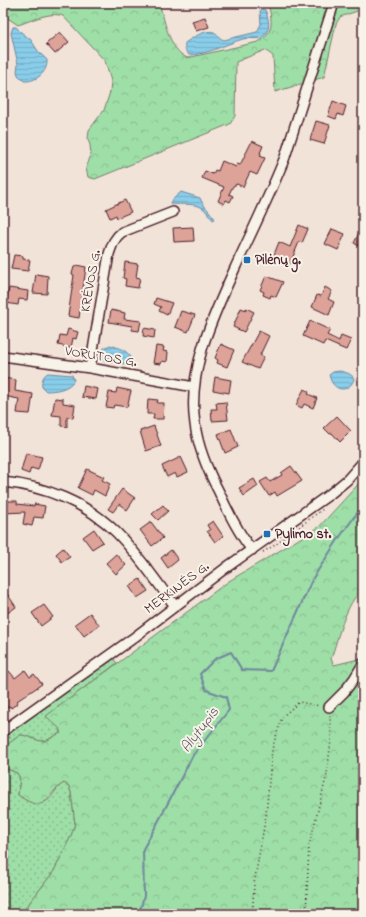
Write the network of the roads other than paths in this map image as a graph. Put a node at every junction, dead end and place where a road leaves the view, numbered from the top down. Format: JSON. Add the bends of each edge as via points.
{"nodes":[{"id":1,"x":334,"y":3,"type":"edge"},
{"id":2,"x":172,"y":212,"type":"dead end"},
{"id":3,"x":3,"y":356,"type":"edge"},
{"id":4,"x":90,"y":368,"type":"junction"},
{"id":5,"x":194,"y":387,"type":"junction"},
{"id":6,"x":363,"y":462,"type":"edge"},
{"id":7,"x":3,"y":482,"type":"edge"},
{"id":8,"x":252,"y":550,"type":"junction"},
{"id":9,"x":175,"y":606,"type":"junction"},
{"id":10,"x":363,"y":664,"type":"edge"},
{"id":11,"x":329,"y":707,"type":"road end"},
{"id":12,"x":3,"y":731,"type":"edge"}],
"edges":[{"from":1,"to":5,"type":"street","via":[[285,157],[212,320],[199,360]]},
{"from":2,"to":4,"type":"street","name":"KRĖVOS G.","via":[[122,232],[112,243],[108,254]]},
{"from":3,"to":4,"type":"street","name":"VORUTOS G."},
{"from":4,"to":5,"type":"street","name":"VORUTOS G."},
{"from":5,"to":8,"type":"street","via":[[194,424],[200,448],[214,484]]},
{"from":6,"to":8,"type":"street","name":"MERKINĖS G.","via":[[330,494]]},
{"from":7,"to":9,"type":"street","via":[[53,493],[90,511],[128,545]]},
{"from":8,"to":9,"type":"street","name":"MERKINĖS G."},
{"from":9,"to":12,"type":"street","name":"MERKINĖS G."},
{"from":10,"to":11,"type":"street","via":[[344,692]]}]}
